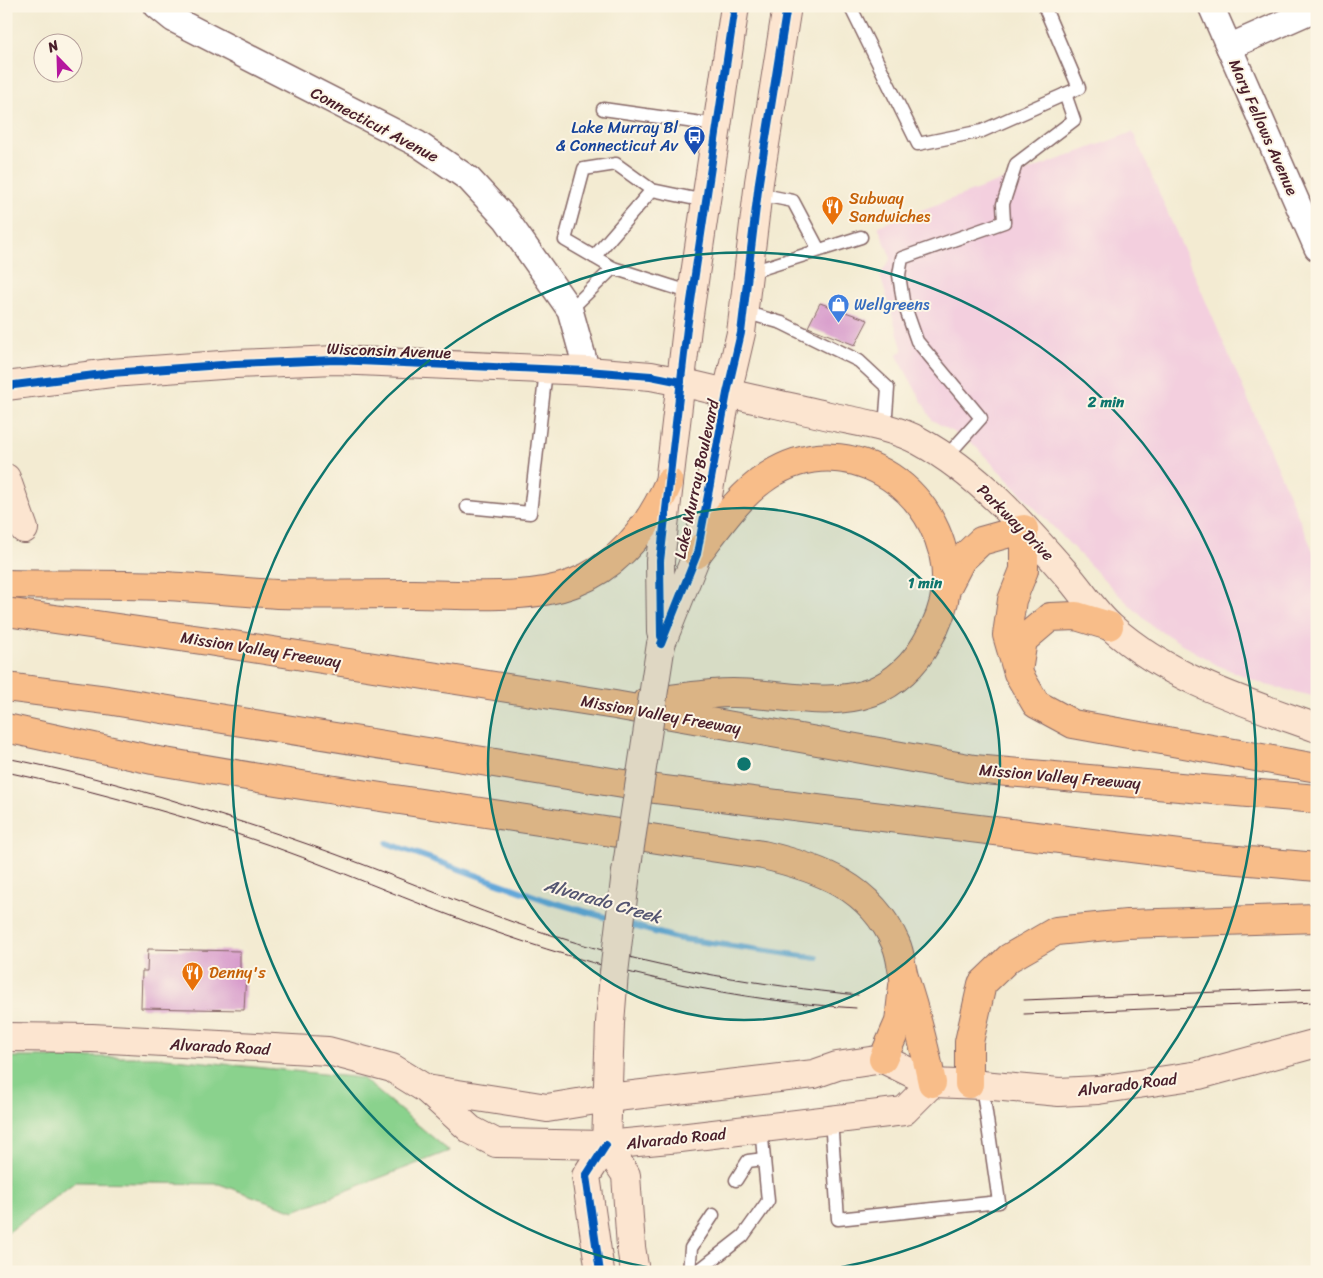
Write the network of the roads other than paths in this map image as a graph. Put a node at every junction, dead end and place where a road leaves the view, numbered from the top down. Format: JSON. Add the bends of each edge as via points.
{"nodes":[{"id":1,"x":735,"y":6,"type":"edge"},
{"id":2,"x":786,"y":6,"type":"edge"},
{"id":3,"x":850,"y":6,"type":"edge"},
{"id":4,"x":1044,"y":6,"type":"edge"},
{"id":5,"x":1211,"y":6,"type":"edge"},
{"id":6,"x":165,"y":7,"type":"edge"},
{"id":7,"x":1317,"y":8,"type":"edge"},
{"id":8,"x":1229,"y":47,"type":"junction"},
{"id":9,"x":1065,"y":94,"type":"junction"},
{"id":10,"x":603,"y":109,"type":"dead end"},
{"id":11,"x":716,"y":125,"type":"junction"},
{"id":12,"x":652,"y":190,"type":"junction"},
{"id":13,"x":758,"y":194,"type":"junction"},
{"id":14,"x":705,"y":201,"type":"junction"},
{"id":15,"x":861,"y":237,"type":"dead end"},
{"id":16,"x":1317,"y":248,"type":"edge"},
{"id":17,"x":819,"y":250,"type":"junction"},
{"id":18,"x":594,"y":257,"type":"junction"},
{"id":19,"x":613,"y":268,"type":"junction"},
{"id":20,"x":748,"y":273,"type":"junction"},
{"id":21,"x":692,"y":293,"type":"junction"},
{"id":22,"x":570,"y":310,"type":"junction"},
{"id":23,"x":744,"y":312,"type":"junction"},
{"id":24,"x":546,"y":370,"type":"junction"},
{"id":25,"x":587,"y":371,"type":"junction"},
{"id":26,"x":681,"y":382,"type":"junction"},
{"id":27,"x":6,"y":386,"type":"edge"},
{"id":28,"x":727,"y":393,"type":"junction"},
{"id":29,"x":885,"y":428,"type":"junction"},
{"id":30,"x":945,"y":458,"type":"junction"},
{"id":31,"x":6,"y":478,"type":"edge"},
{"id":32,"x":669,"y":482,"type":"junction"},
{"id":33,"x":467,"y":507,"type":"dead end"},
{"id":34,"x":24,"y":528,"type":"dead end"},
{"id":35,"x":1024,"y":529,"type":"junction"},
{"id":36,"x":697,"y":554,"type":"junction"},
{"id":37,"x":6,"y":584,"type":"edge"},
{"id":38,"x":946,"y":590,"type":"junction"},
{"id":39,"x":6,"y":612,"type":"edge"},
{"id":40,"x":1110,"y":626,"type":"junction"},
{"id":41,"x":662,"y":644,"type":"junction"},
{"id":42,"x":1018,"y":672,"type":"junction"},
{"id":43,"x":6,"y":687,"type":"edge"},
{"id":44,"x":615,"y":705,"type":"junction"},
{"id":45,"x":6,"y":728,"type":"edge"},
{"id":46,"x":1317,"y":728,"type":"edge"},
{"id":47,"x":1317,"y":768,"type":"edge"},
{"id":48,"x":1317,"y":799,"type":"edge"},
{"id":49,"x":1317,"y":867,"type":"edge"},
{"id":50,"x":1317,"y":918,"type":"edge"},
{"id":51,"x":904,"y":977,"type":"junction"},
{"id":52,"x":6,"y":1037,"type":"edge"},
{"id":53,"x":1317,"y":1043,"type":"edge"},
{"id":54,"x":883,"y":1059,"type":"junction"},
{"id":55,"x":932,"y":1083,"type":"junction"},
{"id":56,"x":975,"y":1084,"type":"junction"},
{"id":57,"x":426,"y":1089,"type":"junction"},
{"id":58,"x":608,"y":1098,"type":"junction"},
{"id":59,"x":832,"y":1119,"type":"junction"},
{"id":60,"x":761,"y":1128,"type":"junction"},
{"id":61,"x":606,"y":1145,"type":"junction"},
{"id":62,"x":764,"y":1159,"type":"junction"},
{"id":63,"x":736,"y":1180,"type":"dead end"},
{"id":64,"x":713,"y":1215,"type":"dead end"},
{"id":65,"x":600,"y":1272,"type":"edge"},
{"id":66,"x":635,"y":1272,"type":"edge"},
{"id":67,"x":689,"y":1272,"type":"edge"},
{"id":68,"x":696,"y":1272,"type":"edge"}],
"edges":[{"from":1,"to":11,"type":"main road","name":"Lake Murray Boulevard"},
{"from":2,"to":13,"type":"main road","name":"Lake Murray Boulevard"},
{"from":3,"to":9,"type":"lane","via":[[918,144],[982,131]]},
{"from":4,"to":9,"type":"lane","via":[[1079,88]]},
{"from":5,"to":8,"type":"street","name":"Mary Fellows Avenue"},
{"from":6,"to":22,"type":"street","name":"Connecticut Avenue","via":[[173,19],[418,144],[469,178],[506,219]]},
{"from":7,"to":8,"type":"street"},
{"from":8,"to":16,"type":"street","name":"Mary Fellows Avenue"},
{"from":9,"to":30,"type":"lane","via":[[1074,120],[1016,164],[1003,204],[1004,222],[902,258],[899,275],[903,301],[917,341],[981,418]]},
{"from":10,"to":11,"type":"lane"},
{"from":11,"to":14,"type":"main road","name":"Lake Murray Boulevard"},
{"from":12,"to":14,"type":"lane"},
{"from":12,"to":18,"type":"lane"},
{"from":12,"to":18,"type":"lane","via":[[616,164],[584,169],[565,240]]},
{"from":13,"to":17,"type":"lane","via":[[793,201]]},
{"from":13,"to":20,"type":"main road","name":"Lake Murray Boulevard"},
{"from":14,"to":21,"type":"main road","name":"Lake Murray Boulevard"},
{"from":15,"to":17,"type":"lane"},
{"from":17,"to":20,"type":"lane"},
{"from":18,"to":19,"type":"lane"},
{"from":19,"to":21,"type":"lane"},
{"from":19,"to":22,"type":"lane"},
{"from":20,"to":23,"type":"main road","name":"Lake Murray Boulevard"},
{"from":21,"to":26,"type":"main road","name":"Lake Murray Boulevard"},
{"from":22,"to":25,"type":"street","name":"Connecticut Avenue"},
{"from":23,"to":28,"type":"main road","name":"Lake Murray Boulevard"},
{"from":23,"to":29,"type":"lane","via":[[782,323],[859,361],[888,388]]},
{"from":24,"to":25,"type":"main road","name":"Wisconsin Avenue"},
{"from":24,"to":27,"type":"main road","name":"Wisconsin Avenue","via":[[336,360],[111,372]]},
{"from":24,"to":33,"type":"lane","via":[[530,513]]},
{"from":25,"to":26,"type":"main road","name":"Wisconsin Avenue"},
{"from":26,"to":28,"type":"main road","name":"Parkway Drive"},
{"from":26,"to":32,"type":"main road","name":"Lake Murray Boulevard"},
{"from":28,"to":29,"type":"main road","name":"Parkway Drive"},
{"from":28,"to":36,"type":"main road","name":"Lake Murray Boulevard"},
{"from":29,"to":30,"type":"main road","name":"Parkway Drive","via":[[918,441]]},
{"from":30,"to":35,"type":"main road","name":"Parkway Drive","via":[[970,476]]},
{"from":31,"to":34,"type":"main road"},
{"from":32,"to":37,"type":"highway","via":[[641,532],[624,551],[600,570],[545,592],[278,594],[164,586]]},
{"from":32,"to":41,"type":"main road","name":"Lake Murray Boulevard","via":[[660,561]]},
{"from":35,"to":38,"type":"highway","via":[[981,541],[961,560]]},
{"from":35,"to":40,"type":"main road","name":"Parkway Drive"},
{"from":35,"to":42,"type":"highway","via":[[1024,570],[1012,600],[1007,635]]},
{"from":36,"to":38,"type":"highway","via":[[750,490],[768,475],[810,460],[852,460],[885,473],[900,482],[914,497],[937,534],[944,560]]},
{"from":36,"to":41,"type":"main road","name":"Lake Murray Boulevard"},
{"from":38,"to":44,"type":"highway","via":[[933,632],[920,655],[907,670],[872,692],[836,699],[733,693]]},
{"from":39,"to":44,"type":"highway","name":"Mission Valley Freeway"},
{"from":40,"to":42,"type":"highway","via":[[1076,616],[1050,617],[1023,640]]},
{"from":40,"to":46,"type":"main road","name":"Parkway Drive","via":[[1153,659],[1221,694]]},
{"from":41,"to":58,"type":"main road","name":"Lake Murray Boulevard","bridge":true,"via":[[626,872],[614,973]]},
{"from":42,"to":47,"type":"highway","via":[[1036,704],[1073,724]]},
{"from":43,"to":49,"type":"highway","via":[[116,701],[648,788],[1204,857]]},
{"from":44,"to":48,"type":"highway","name":"Mission Valley Freeway","via":[[974,769]]},
{"from":45,"to":51,"type":"highway","via":[[153,760],[282,782],[798,863],[851,888],[866,902],[882,920],[896,944]]},
{"from":50,"to":56,"type":"highway","via":[[1127,924],[1056,931],[1009,958],[982,984],[969,1042]]},
{"from":51,"to":54,"type":"highway","via":[[899,1022]]},
{"from":51,"to":55,"type":"highway","via":[[922,1034]]},
{"from":52,"to":57,"type":"main road","name":"Alvarado Road","via":[[92,1038],[328,1051],[392,1068]]},
{"from":53,"to":56,"type":"main road","name":"Alvarado Road","via":[[1199,1075],[1098,1090],[1059,1092]]},
{"from":54,"to":55,"type":"main road","name":"Alvarado Road"},
{"from":54,"to":58,"type":"main road","name":"Alvarado Road","via":[[837,1066],[814,1074]]},
{"from":55,"to":56,"type":"main road","name":"Alvarado Road"},
{"from":55,"to":59,"type":"main road","name":"Alvarado Road","via":[[904,1111]]},
{"from":56,"to":59,"type":"lane","via":[[999,1202],[838,1220]]},
{"from":57,"to":58,"type":"main road","name":"Alvarado Road","via":[[546,1108]]},
{"from":57,"to":61,"type":"main road","name":"Alvarado Road","via":[[470,1130],[496,1143]]},
{"from":58,"to":61,"type":"main road","name":"Lake Murray Boulevard"},
{"from":59,"to":60,"type":"main road","name":"Alvarado Road"},
{"from":60,"to":61,"type":"main road","name":"Alvarado Road"},
{"from":60,"to":62,"type":"lane"},
{"from":61,"to":65,"type":"main road","via":[[586,1176]]},
{"from":61,"to":66,"type":"main road","via":[[626,1175]]},
{"from":62,"to":63,"type":"lane","via":[[748,1161]]},
{"from":62,"to":68,"type":"lane","via":[[768,1201],[742,1236]]},
{"from":64,"to":67,"type":"lane","via":[[691,1248]]}]}
